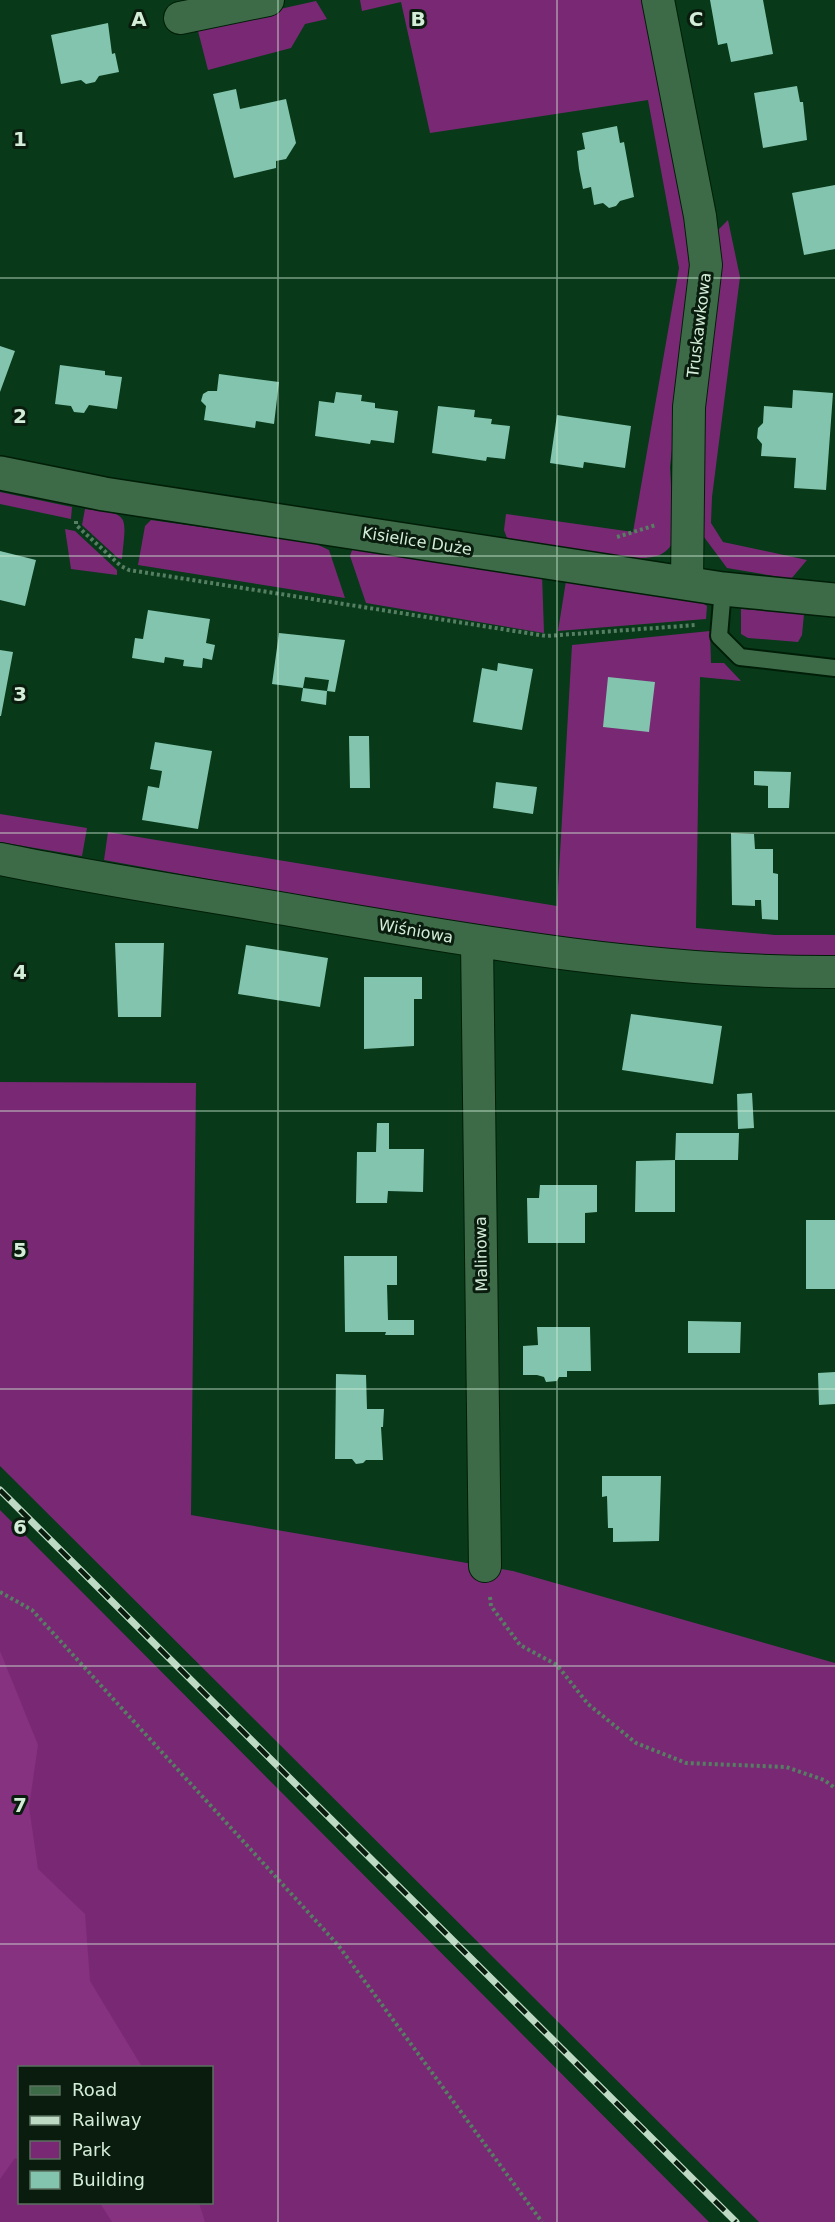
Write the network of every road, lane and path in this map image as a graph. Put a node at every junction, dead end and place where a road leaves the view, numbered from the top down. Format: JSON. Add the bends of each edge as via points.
{"nodes":[{"id":1,"x":268,"y":0,"type":"edge"},
{"id":2,"x":658,"y":0,"type":"edge"},
{"id":3,"x":180,"y":18,"type":"dead end"},
{"id":4,"x":0,"y":473,"type":"edge"},
{"id":5,"x":77,"y":515,"type":"dead end"},
{"id":6,"x":687,"y":582,"type":"junction"},
{"id":7,"x":723,"y":589,"type":"junction"},
{"id":8,"x":835,"y":600,"type":"edge"},
{"id":9,"x":720,"y":627,"type":"junction"},
{"id":10,"x":835,"y":668,"type":"edge"},
{"id":11,"x":0,"y":859,"type":"edge"},
{"id":12,"x":477,"y":942,"type":"junction"},
{"id":13,"x":835,"y":972,"type":"edge"},
{"id":14,"x":485,"y":1566,"type":"joint"},
{"id":15,"x":0,"y":1592,"type":"edge"},
{"id":16,"x":835,"y":1788,"type":"edge"},
{"id":17,"x":542,"y":2222,"type":"edge"}],
"edges":[{"from":1,"to":3,"type":"street"},
{"from":2,"to":6,"type":"street","name":"Truskawkowa","via":[[706,265],[689,407]]},
{"from":4,"to":6,"type":"street","name":"Kisielice Duże","via":[[128,497]]},
{"from":5,"to":9,"type":"path","via":[[76,525],[129,570],[546,636],[696,625]]},
{"from":6,"to":7,"type":"street","name":"Kisielice Duże"},
{"from":7,"to":8,"type":"street","name":"Kisielice Duże"},
{"from":7,"to":9,"type":"lane"},
{"from":9,"to":10,"type":"lane","via":[[719,636],[741,657]]},
{"from":11,"to":12,"type":"street","name":"Wiśniowa"},
{"from":12,"to":13,"type":"street","name":"Wiśniowa","via":[[674,966]]},
{"from":12,"to":14,"type":"street","name":"Malinowa"},
{"from":14,"to":16,"type":"path","via":[[491,1606],[520,1645],[557,1665],[588,1704],[636,1743],[686,1763],[786,1767],[824,1780]]},
{"from":15,"to":17,"type":"path","via":[[32,1610],[338,1945]]}]}
